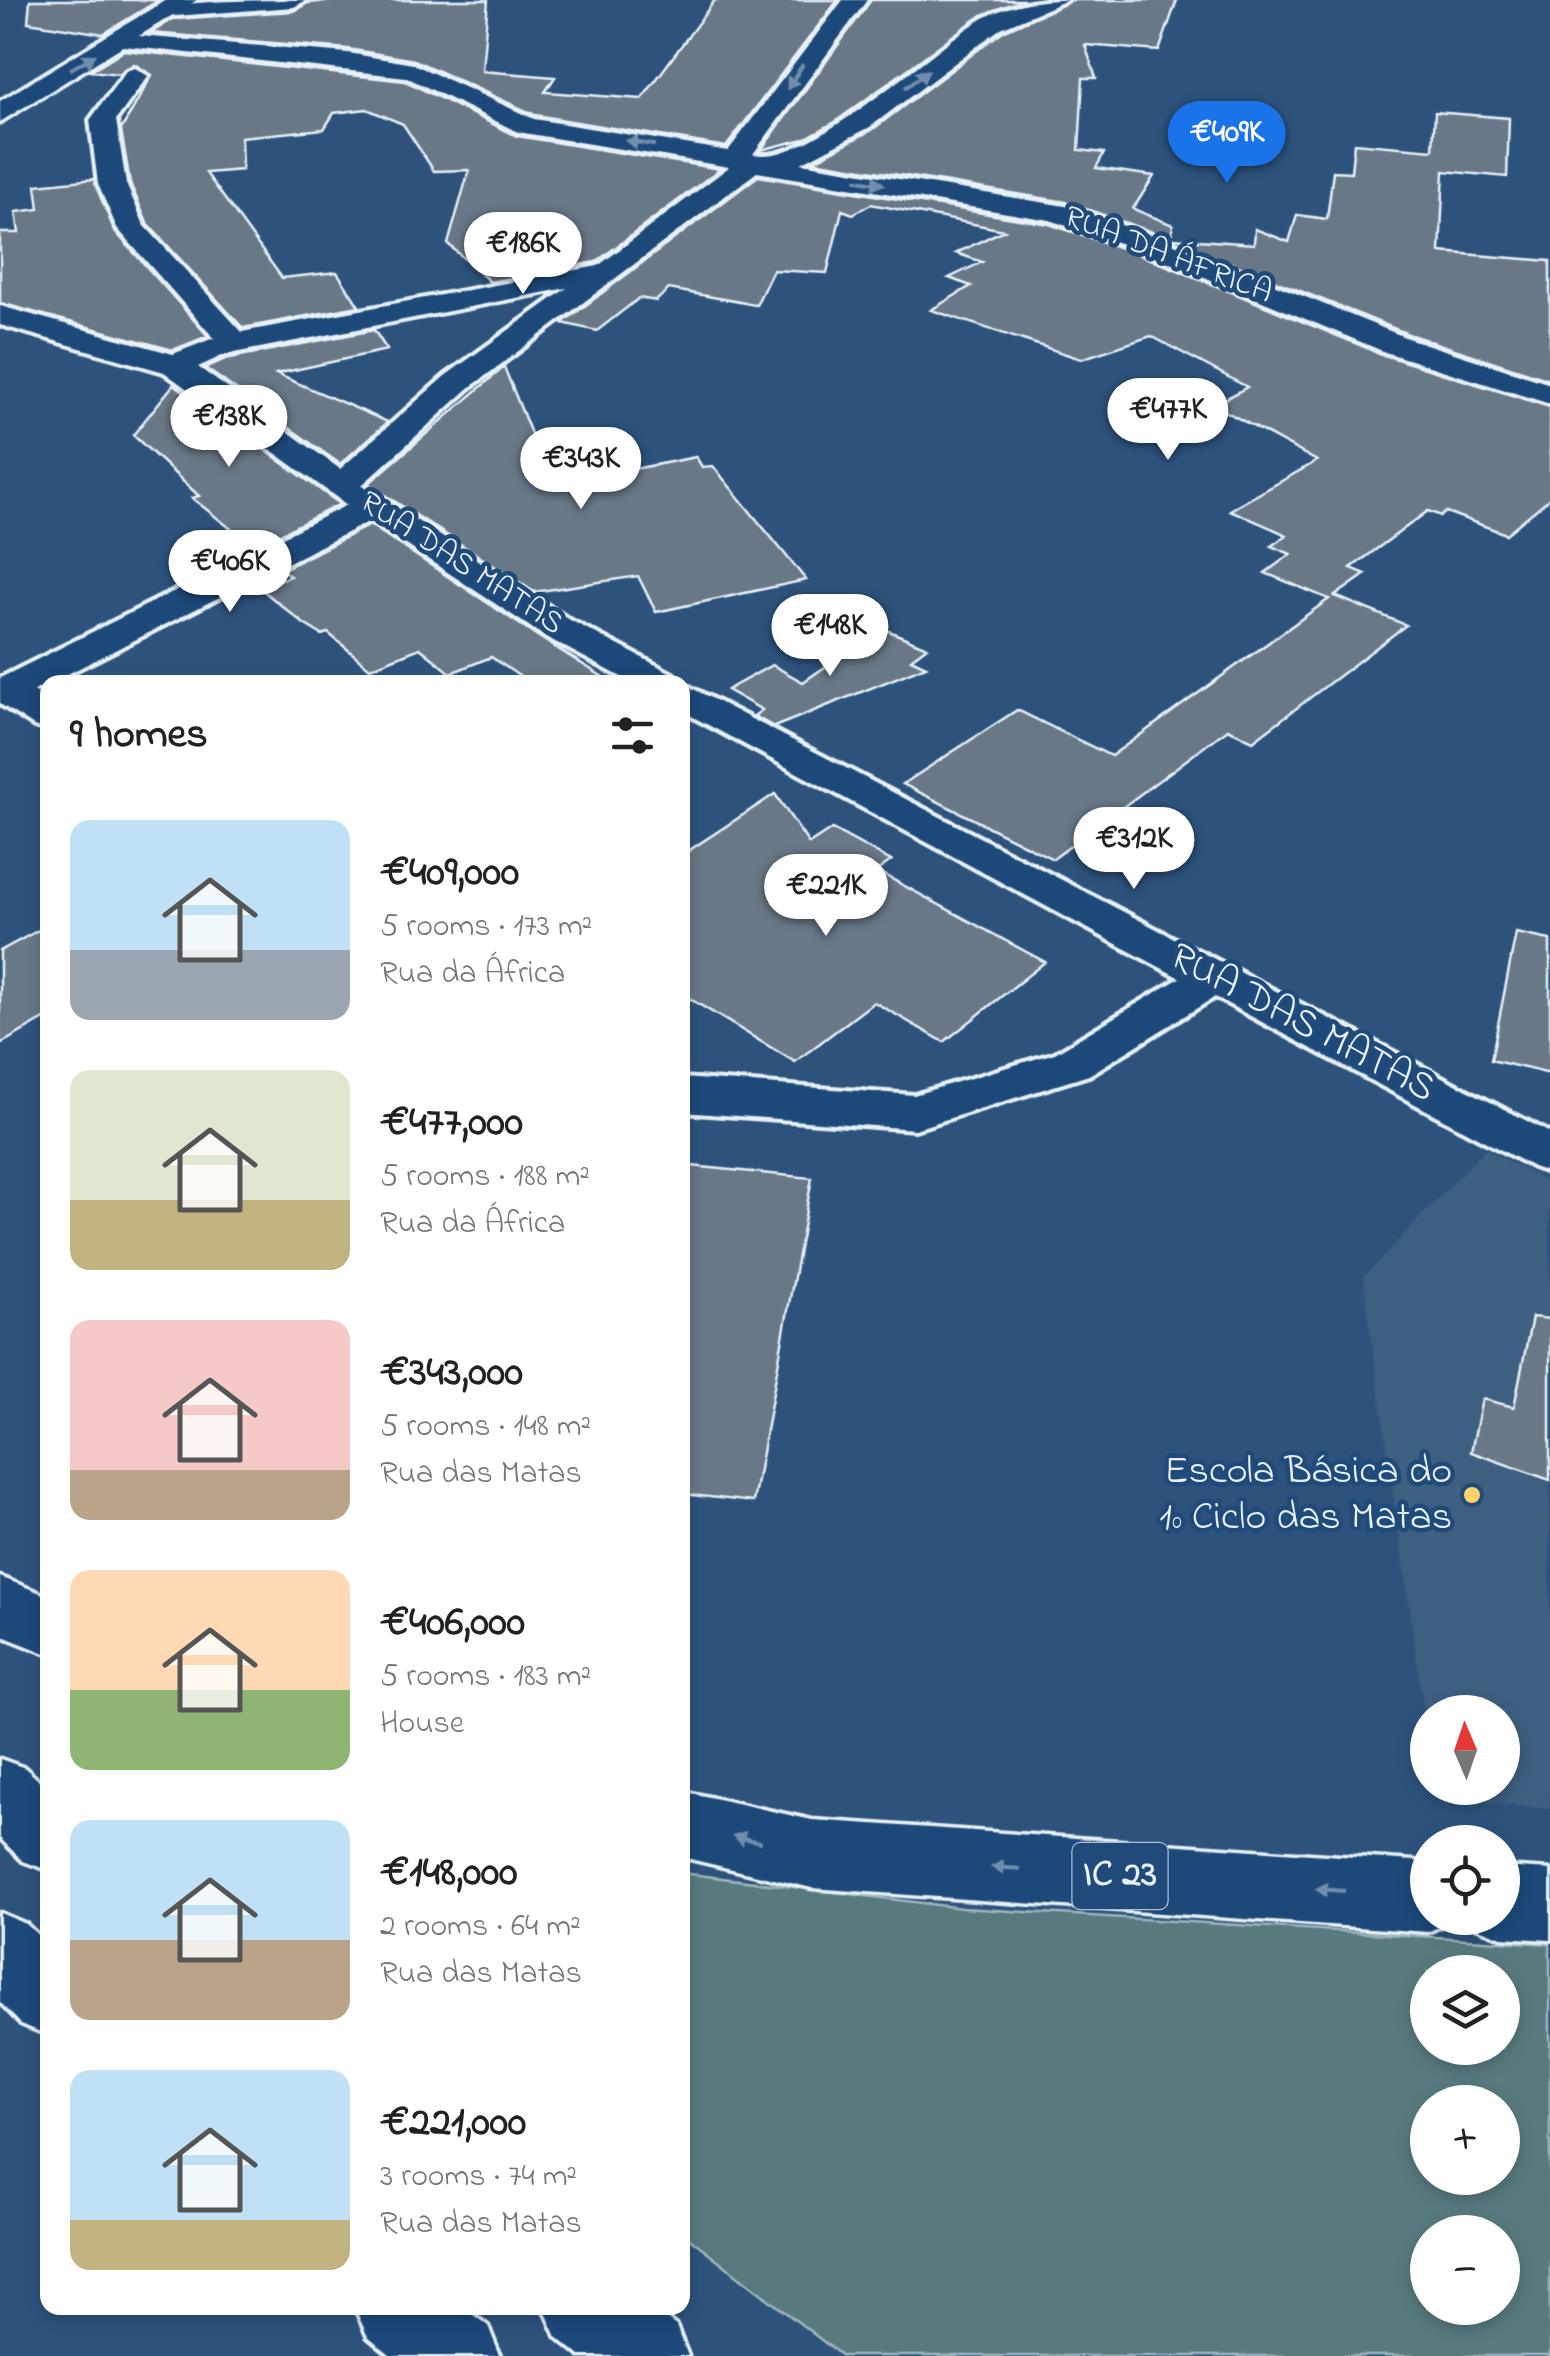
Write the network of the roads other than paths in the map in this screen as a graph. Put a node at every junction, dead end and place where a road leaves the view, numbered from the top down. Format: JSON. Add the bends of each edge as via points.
{"nodes":[{"id":1,"x":294,"y":0,"type":"edge"},
{"id":2,"x":854,"y":0,"type":"edge"},
{"id":3,"x":1055,"y":0,"type":"edge"},
{"id":4,"x":267,"y":1,"type":"edge"},
{"id":5,"x":179,"y":4,"type":"edge"},
{"id":6,"x":124,"y":39,"type":"junction"},
{"id":7,"x":135,"y":76,"type":"dead end"},
{"id":8,"x":0,"y":113,"type":"edge"},
{"id":9,"x":754,"y":162,"type":"junction"},
{"id":10,"x":604,"y":272,"type":"junction"},
{"id":11,"x":0,"y":315,"type":"edge"},
{"id":12,"x":235,"y":343,"type":"junction"},
{"id":13,"x":175,"y":364,"type":"junction"},
{"id":14,"x":1550,"y":394,"type":"edge"},
{"id":15,"x":341,"y":486,"type":"junction"},
{"id":16,"x":373,"y":506,"type":"junction"},
{"id":17,"x":646,"y":675,"type":"edge"},
{"id":18,"x":690,"y":699,"type":"edge"},
{"id":19,"x":40,"y":713,"type":"edge"},
{"id":20,"x":1215,"y":978,"type":"junction"},
{"id":21,"x":690,"y":1096,"type":"edge"},
{"id":22,"x":1546,"y":1147,"type":"edge"},
{"id":23,"x":0,"y":1606,"type":"edge"},
{"id":24,"x":40,"y":1623,"type":"edge"},
{"id":25,"x":0,"y":1791,"type":"edge"},
{"id":26,"x":690,"y":1826,"type":"edge"},
{"id":27,"x":40,"y":1828,"type":"edge"},
{"id":28,"x":1410,"y":1896,"type":"edge"},
{"id":29,"x":1520,"y":1904,"type":"edge"},
{"id":30,"x":1550,"y":1906,"type":"edge"},
{"id":31,"x":0,"y":1949,"type":"edge"},
{"id":32,"x":40,"y":1990,"type":"edge"},
{"id":33,"x":406,"y":2315,"type":"edge"},
{"id":34,"x":595,"y":2315,"type":"edge"},
{"id":35,"x":458,"y":2356,"type":"edge"},
{"id":36,"x":646,"y":2356,"type":"edge"}],
"edges":[{"from":1,"to":4,"type":"street"},
{"from":2,"to":9,"type":"street","one_way":true,"via":[[760,131]]},
{"from":9,"to":3,"type":"street","one_way":true,"via":[[861,121],[993,22]]},
{"from":4,"to":5,"type":"street"},
{"from":5,"to":6,"type":"main road"},
{"from":8,"to":6,"type":"main road","one_way":true},
{"from":9,"to":6,"type":"street","name":"RUA DA ÁFRICA","one_way":true,"via":[[527,126],[414,72]]},
{"from":7,"to":12,"type":"street","via":[[102,120],[112,184],[131,228]]},
{"from":9,"to":10,"type":"street","via":[[682,222]]},
{"from":9,"to":14,"type":"street","name":"RUA DA ÁFRICA","one_way":true,"via":[[1055,212],[1396,345]]},
{"from":10,"to":12,"type":"street"},
{"from":10,"to":15,"type":"street","via":[[476,367]]},
{"from":11,"to":13,"type":"street","name":"RUA DAS MATAS"},
{"from":12,"to":13,"type":"street"},
{"from":13,"to":15,"type":"street","name":"RUA DAS MATAS"},
{"from":15,"to":16,"type":"street","name":"RUA DAS MATAS"},
{"from":16,"to":17,"type":"street","name":"RUA DAS MATAS","via":[[556,628]]},
{"from":16,"to":19,"type":"street","via":[[6,690]]},
{"from":18,"to":20,"type":"street","name":"RUA DAS MATAS"},
{"from":20,"to":21,"type":"street","via":[[1072,1064],[915,1112]]},
{"from":20,"to":22,"type":"street","name":"RUA DAS MATAS"},
{"from":23,"to":24,"type":"main road"},
{"from":25,"to":27,"type":"main road"},
{"from":28,"to":26,"type":"main road","number":"IC 23","one_way":true,"via":[[812,1854]]},
{"from":29,"to":30,"type":"main road"},
{"from":31,"to":32,"type":"main road"},
{"from":33,"to":35,"type":"main road"},
{"from":34,"to":36,"type":"main road"}]}
